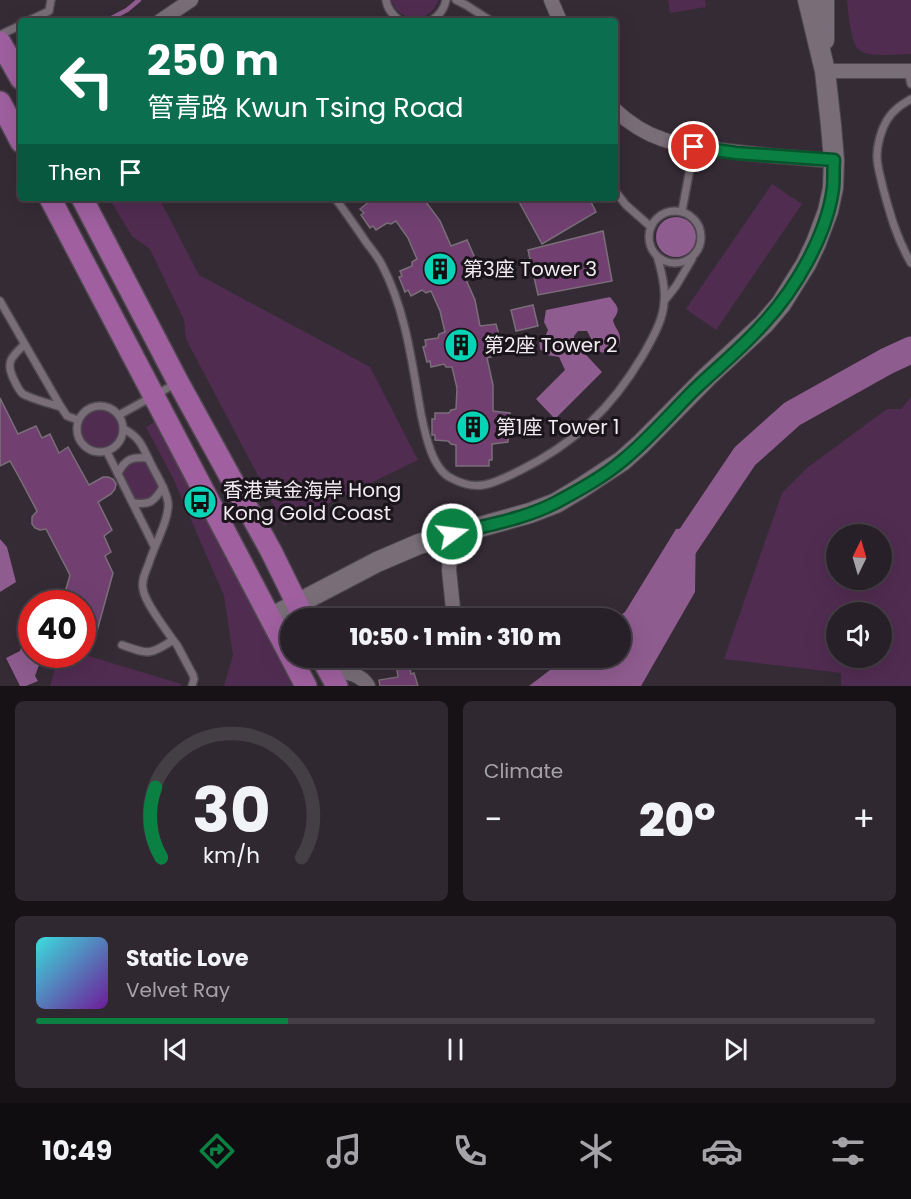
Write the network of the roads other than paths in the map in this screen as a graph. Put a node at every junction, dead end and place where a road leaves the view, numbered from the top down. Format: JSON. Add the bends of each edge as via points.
{"nodes":[{"id":1,"x":51,"y":0,"type":"edge"},
{"id":2,"x":191,"y":0,"type":"edge"},
{"id":3,"x":386,"y":0,"type":"edge"},
{"id":4,"x":446,"y":0,"type":"edge"},
{"id":5,"x":456,"y":0,"type":"edge"},
{"id":6,"x":551,"y":0,"type":"edge"},
{"id":7,"x":808,"y":0,"type":"edge"},
{"id":8,"x":825,"y":0,"type":"edge"},
{"id":9,"x":34,"y":18,"type":"edge"},
{"id":10,"x":164,"y":18,"type":"edge"},
{"id":11,"x":397,"y":18,"type":"edge"},
{"id":12,"x":435,"y":18,"type":"edge"},
{"id":13,"x":486,"y":18,"type":"edge"},
{"id":14,"x":560,"y":18,"type":"edge"},
{"id":15,"x":18,"y":26,"type":"edge"},
{"id":16,"x":0,"y":35,"type":"edge"},
{"id":17,"x":0,"y":42,"type":"edge"},
{"id":18,"x":824,"y":67,"type":"junction"},
{"id":19,"x":18,"y":74,"type":"edge"},
{"id":20,"x":910,"y":76,"type":"edge"},
{"id":21,"x":911,"y":99,"type":"edge"},
{"id":22,"x":0,"y":102,"type":"edge"},
{"id":23,"x":618,"y":113,"type":"edge"},
{"id":24,"x":18,"y":136,"type":"edge"},
{"id":25,"x":694,"y":147,"type":"junction"},
{"id":26,"x":834,"y":160,"type":"junction"},
{"id":27,"x":618,"y":195,"type":"edge"},
{"id":28,"x":52,"y":201,"type":"edge"},
{"id":29,"x":84,"y":201,"type":"edge"},
{"id":30,"x":337,"y":201,"type":"edge"},
{"id":31,"x":682,"y":211,"type":"junction"},
{"id":32,"x":651,"y":227,"type":"junction"},
{"id":33,"x":657,"y":256,"type":"junction"},
{"id":34,"x":693,"y":257,"type":"junction"},
{"id":35,"x":911,"y":262,"type":"edge"},
{"id":36,"x":665,"y":300,"type":"junction"},
{"id":37,"x":0,"y":301,"type":"edge"},
{"id":38,"x":24,"y":345,"type":"junction"},
{"id":39,"x":178,"y":382,"type":"junction"},
{"id":40,"x":154,"y":395,"type":"junction"},
{"id":41,"x":61,"y":407,"type":"junction"},
{"id":42,"x":118,"y":415,"type":"junction"},
{"id":43,"x":78,"y":420,"type":"junction"},
{"id":44,"x":124,"y":429,"type":"junction"},
{"id":45,"x":108,"y":452,"type":"junction"},
{"id":46,"x":148,"y":458,"type":"junction"},
{"id":47,"x":118,"y":473,"type":"junction"},
{"id":48,"x":163,"y":488,"type":"junction"},
{"id":49,"x":133,"y":503,"type":"junction"},
{"id":50,"x":452,"y":534,"type":"junction"},
{"id":51,"x":154,"y":546,"type":"junction"},
{"id":52,"x":299,"y":608,"type":"edge"},
{"id":53,"x":305,"y":608,"type":"edge"},
{"id":54,"x":453,"y":608,"type":"edge"},
{"id":55,"x":280,"y":616,"type":"edge"},
{"id":56,"x":270,"y":618,"type":"junction"},
{"id":57,"x":173,"y":640,"type":"junction"},
{"id":58,"x":122,"y":645,"type":"dead end"},
{"id":59,"x":329,"y":671,"type":"edge"},
{"id":60,"x":192,"y":686,"type":"edge"},
{"id":61,"x":306,"y":686,"type":"edge"},
{"id":62,"x":368,"y":686,"type":"edge"}],
"edges":[{"from":1,"to":9,"type":"lane","via":[[49,11]]},
{"from":2,"to":10,"type":"street"},
{"from":3,"to":11,"type":"lane"},
{"from":4,"to":12,"type":"lane"},
{"from":5,"to":13,"type":"lane"},
{"from":6,"to":14,"type":"street"},
{"from":7,"to":18,"type":"street"},
{"from":8,"to":18,"type":"street"},
{"from":15,"to":16,"type":"lane"},
{"from":17,"to":19,"type":"main road"},
{"from":18,"to":20,"type":"street"},
{"from":18,"to":26,"type":"street"},
{"from":21,"to":35,"type":"lane","via":[[894,110],[885,122],[877,156],[889,211]]},
{"from":22,"to":24,"type":"main road"},
{"from":23,"to":25,"type":"street","via":[[642,130]]},
{"from":25,"to":26,"type":"street"},
{"from":25,"to":31,"type":"lane"},
{"from":26,"to":50,"type":"street","via":[[828,211],[806,264],[781,304],[746,342],[641,444],[602,475],[556,503]]},
{"from":27,"to":32,"type":"lane"},
{"from":28,"to":40,"type":"main road"},
{"from":29,"to":39,"type":"main road"},
{"from":30,"to":36,"type":"lane","via":[[381,264],[396,295],[424,432],[435,461],[445,475],[467,485],[477,487],[496,482],[556,451],[583,430],[631,375],[653,337]]},
{"from":31,"to":32,"type":"lane","via":[[660,215]]},
{"from":31,"to":34,"type":"lane","via":[[696,219],[702,234],[702,243]]},
{"from":32,"to":33,"type":"lane","via":[[650,245]]},
{"from":33,"to":34,"type":"lane","via":[[671,263]]},
{"from":33,"to":36,"type":"lane"},
{"from":34,"to":36,"type":"lane"},
{"from":37,"to":38,"type":"lane"},
{"from":38,"to":41,"type":"lane"},
{"from":38,"to":41,"type":"lane","via":[[11,357],[9,365],[22,394]]},
{"from":39,"to":40,"type":"lane"},
{"from":39,"to":52,"type":"main road"},
{"from":40,"to":42,"type":"lane"},
{"from":40,"to":56,"type":"main road"},
{"from":41,"to":43,"type":"lane","via":[[67,416]]},
{"from":42,"to":43,"type":"lane","via":[[113,409],[97,406],[82,413]]},
{"from":42,"to":44,"type":"lane"},
{"from":43,"to":45,"type":"lane","via":[[80,442],[92,452]]},
{"from":44,"to":45,"type":"lane","via":[[119,443]]},
{"from":44,"to":46,"type":"lane","via":[[138,439]]},
{"from":45,"to":47,"type":"lane"},
{"from":46,"to":47,"type":"lane","via":[[129,459]]},
{"from":46,"to":48,"type":"lane"},
{"from":47,"to":49,"type":"lane"},
{"from":48,"to":49,"type":"lane","via":[[151,502]]},
{"from":48,"to":51,"type":"lane","via":[[168,510]]},
{"from":49,"to":51,"type":"lane"},
{"from":50,"to":53,"type":"street","via":[[377,562]]},
{"from":50,"to":54,"type":"street","via":[[449,570]]},
{"from":51,"to":57,"type":"lane","via":[[142,588]]},
{"from":55,"to":56,"type":"street"},
{"from":56,"to":61,"type":"main road"},
{"from":57,"to":58,"type":"lane","via":[[145,653]]},
{"from":57,"to":60,"type":"lane","via":[[193,675]]},
{"from":59,"to":62,"type":"street","via":[[351,673]]}]}
